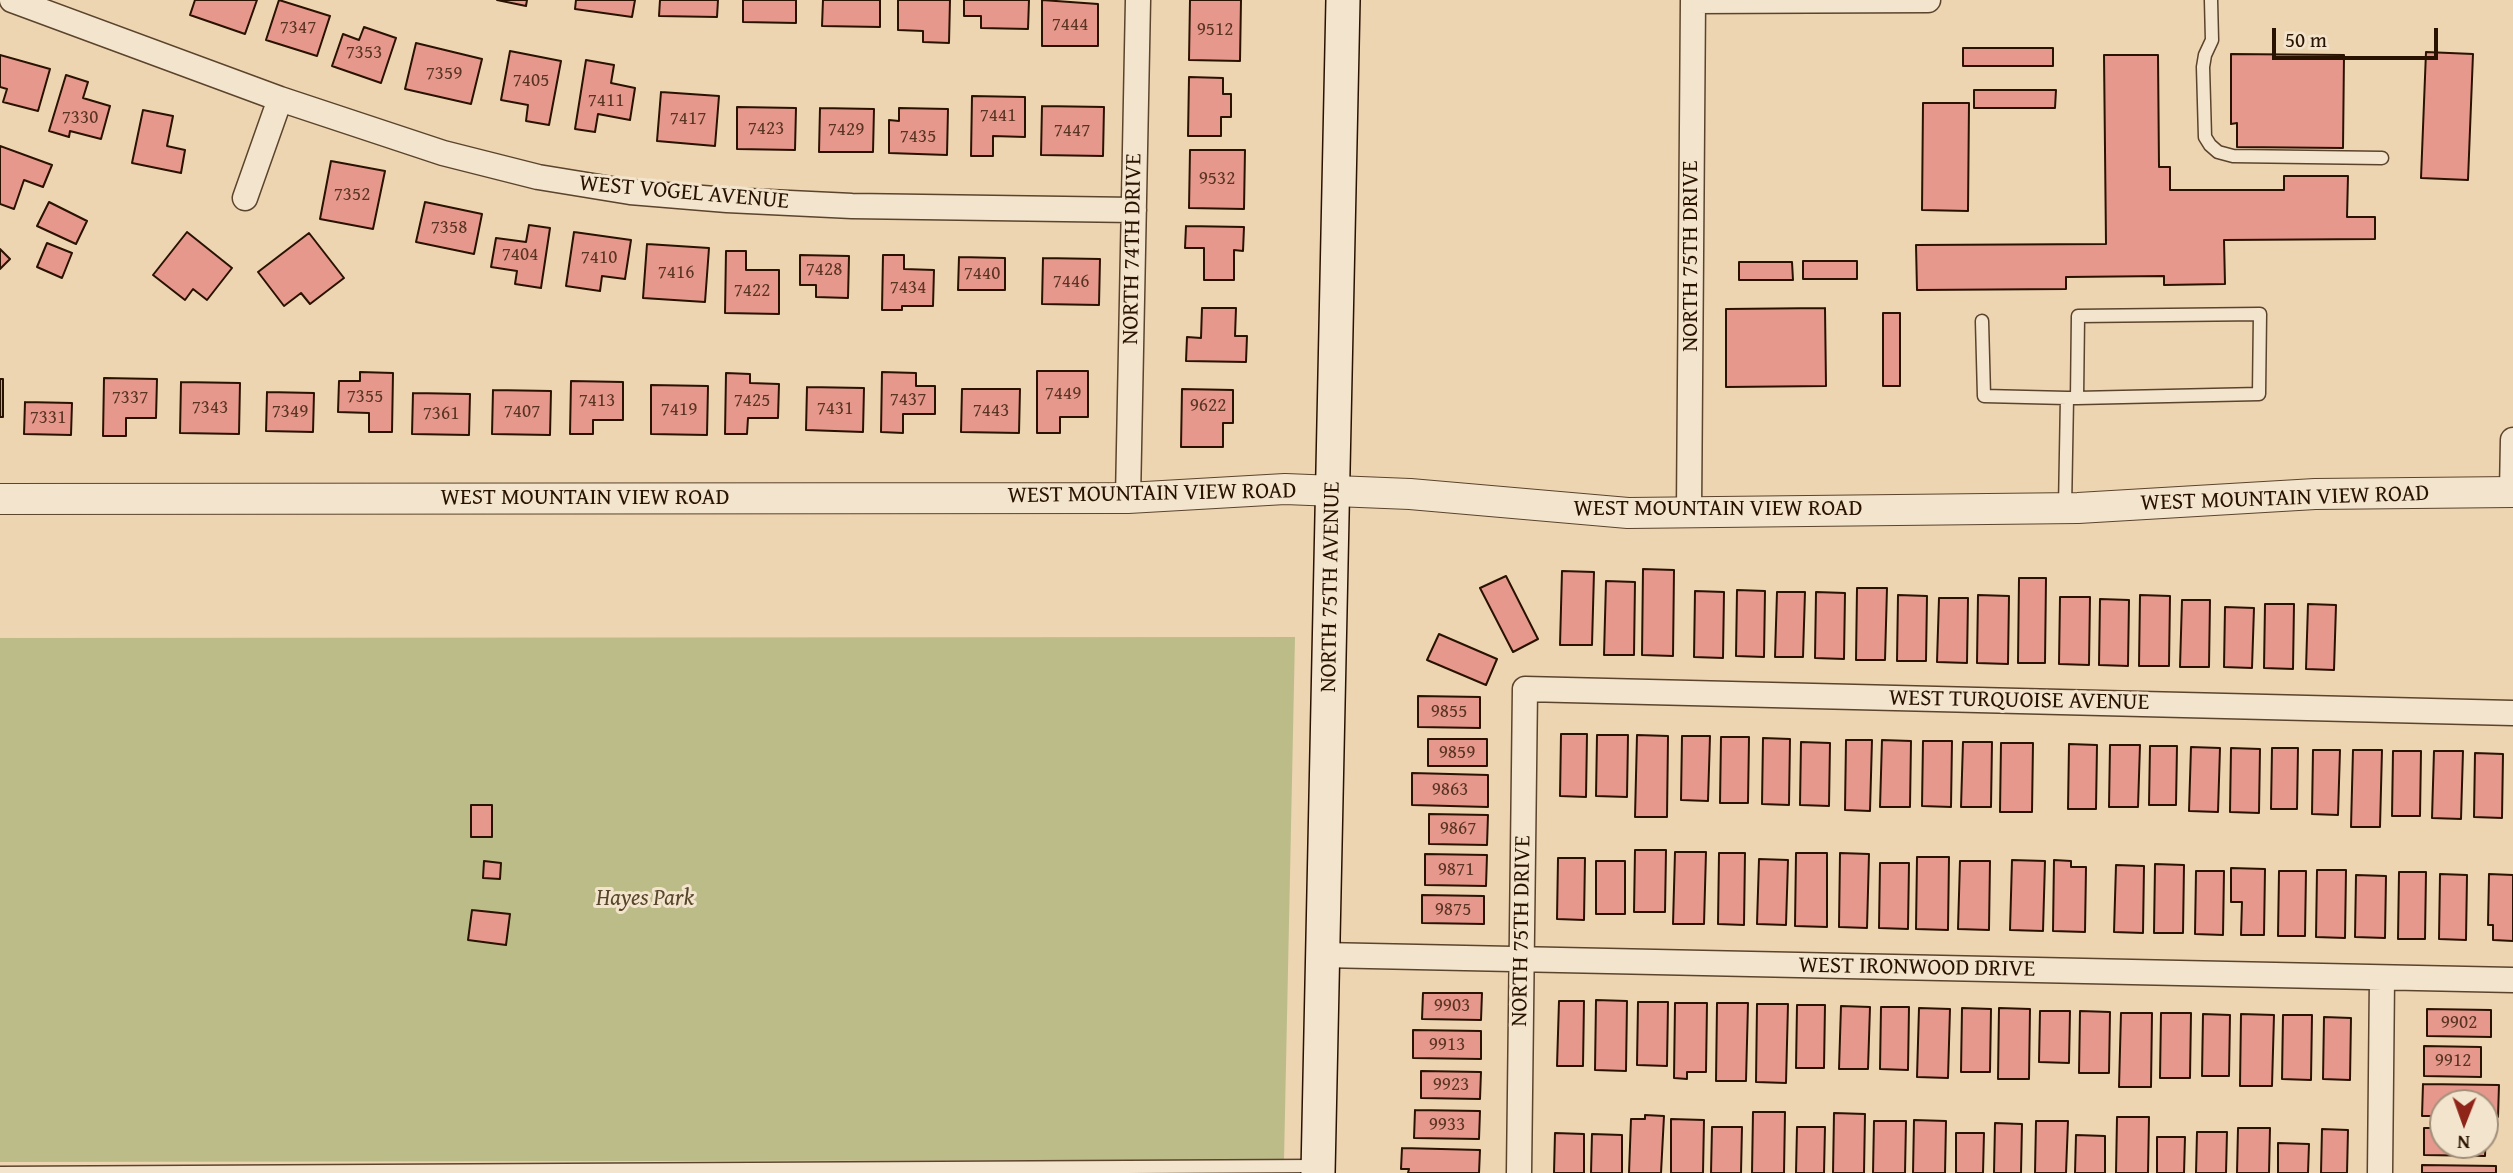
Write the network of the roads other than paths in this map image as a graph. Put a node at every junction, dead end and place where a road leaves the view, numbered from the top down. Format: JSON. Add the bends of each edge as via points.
{"nodes":[{"id":1,"x":12,"y":0,"type":"edge"},
{"id":2,"x":1138,"y":0,"type":"edge"},
{"id":3,"x":1343,"y":0,"type":"edge"},
{"id":4,"x":1928,"y":0,"type":"edge"},
{"id":5,"x":2211,"y":0,"type":"edge"},
{"id":6,"x":1693,"y":1,"type":"edge"},
{"id":7,"x":280,"y":99,"type":"junction"},
{"id":8,"x":2382,"y":158,"type":"dead end"},
{"id":9,"x":245,"y":198,"type":"dead end"},
{"id":10,"x":1134,"y":210,"type":"junction"},
{"id":11,"x":1982,"y":321,"type":"dead end"},
{"id":12,"x":2072,"y":398,"type":"junction"},
{"id":13,"x":2513,"y":440,"type":"edge"},
{"id":14,"x":1333,"y":491,"type":"junction"},
{"id":15,"x":2512,"y":492,"type":"edge"},
{"id":16,"x":1128,"y":498,"type":"junction"},
{"id":17,"x":0,"y":499,"type":"edge"},
{"id":18,"x":2065,"y":508,"type":"junction"},
{"id":19,"x":1689,"y":511,"type":"junction"},
{"id":20,"x":1525,"y":689,"type":"joint"},
{"id":21,"x":2513,"y":713,"type":"edge"},
{"id":22,"x":1322,"y":955,"type":"junction"},
{"id":23,"x":1522,"y":959,"type":"junction"},
{"id":24,"x":2382,"y":978,"type":"junction"},
{"id":25,"x":2513,"y":980,"type":"edge"},
{"id":26,"x":1319,"y":1169,"type":"edge"},
{"id":27,"x":0,"y":1172,"type":"edge"},
{"id":28,"x":1519,"y":1173,"type":"edge"},
{"id":29,"x":2380,"y":1173,"type":"edge"}],
"edges":[{"from":1,"to":7,"type":"street","name":"WEST VOGEL AVENUE"},
{"from":2,"to":10,"type":"street","name":"NORTH 74TH DRIVE"},
{"from":3,"to":14,"type":"main road","name":"NORTH 75TH AVENUE"},
{"from":4,"to":6,"type":"street"},
{"from":5,"to":8,"type":"lane","via":[[2212,40],[2203,67],[2205,137],[2210,145],[2233,156]]},
{"from":6,"to":19,"type":"street","name":"NORTH 75TH DRIVE"},
{"from":7,"to":9,"type":"street"},
{"from":7,"to":10,"type":"street","name":"WEST VOGEL AVENUE","via":[[443,153],[538,177],[629,192],[852,205]]},
{"from":10,"to":16,"type":"street","name":"NORTH 74TH DRIVE"},
{"from":11,"to":12,"type":"lane","via":[[1984,396]]},
{"from":12,"to":12,"type":"lane","via":[[2259,394],[2260,314],[2078,316]]},
{"from":12,"to":18,"type":"lane"},
{"from":13,"to":15,"type":"street"},
{"from":14,"to":16,"type":"street","name":"WEST MOUNTAIN VIEW ROAD","via":[[1285,489]]},
{"from":14,"to":19,"type":"street","name":"WEST MOUNTAIN VIEW ROAD","via":[[1628,513]]},
{"from":14,"to":22,"type":"main road","name":"NORTH 75TH AVENUE"},
{"from":15,"to":18,"type":"street","name":"WEST MOUNTAIN VIEW ROAD","via":[[2315,494]]},
{"from":16,"to":17,"type":"street","name":"WEST MOUNTAIN VIEW ROAD"},
{"from":18,"to":19,"type":"street","name":"WEST MOUNTAIN VIEW ROAD"},
{"from":20,"to":21,"type":"street","name":"WEST TURQUOISE AVENUE"},
{"from":20,"to":23,"type":"street","name":"NORTH 75TH DRIVE"},
{"from":22,"to":23,"type":"street","name":"WEST IRONWOOD DRIVE"},
{"from":22,"to":26,"type":"main road","name":"NORTH 75TH AVENUE"},
{"from":23,"to":24,"type":"street","name":"WEST IRONWOOD DRIVE"},
{"from":23,"to":28,"type":"street","name":"NORTH 75TH DRIVE"},
{"from":24,"to":25,"type":"street","name":"WEST IRONWOOD DRIVE"},
{"from":24,"to":29,"type":"street"},
{"from":26,"to":27,"type":"lane"}]}
